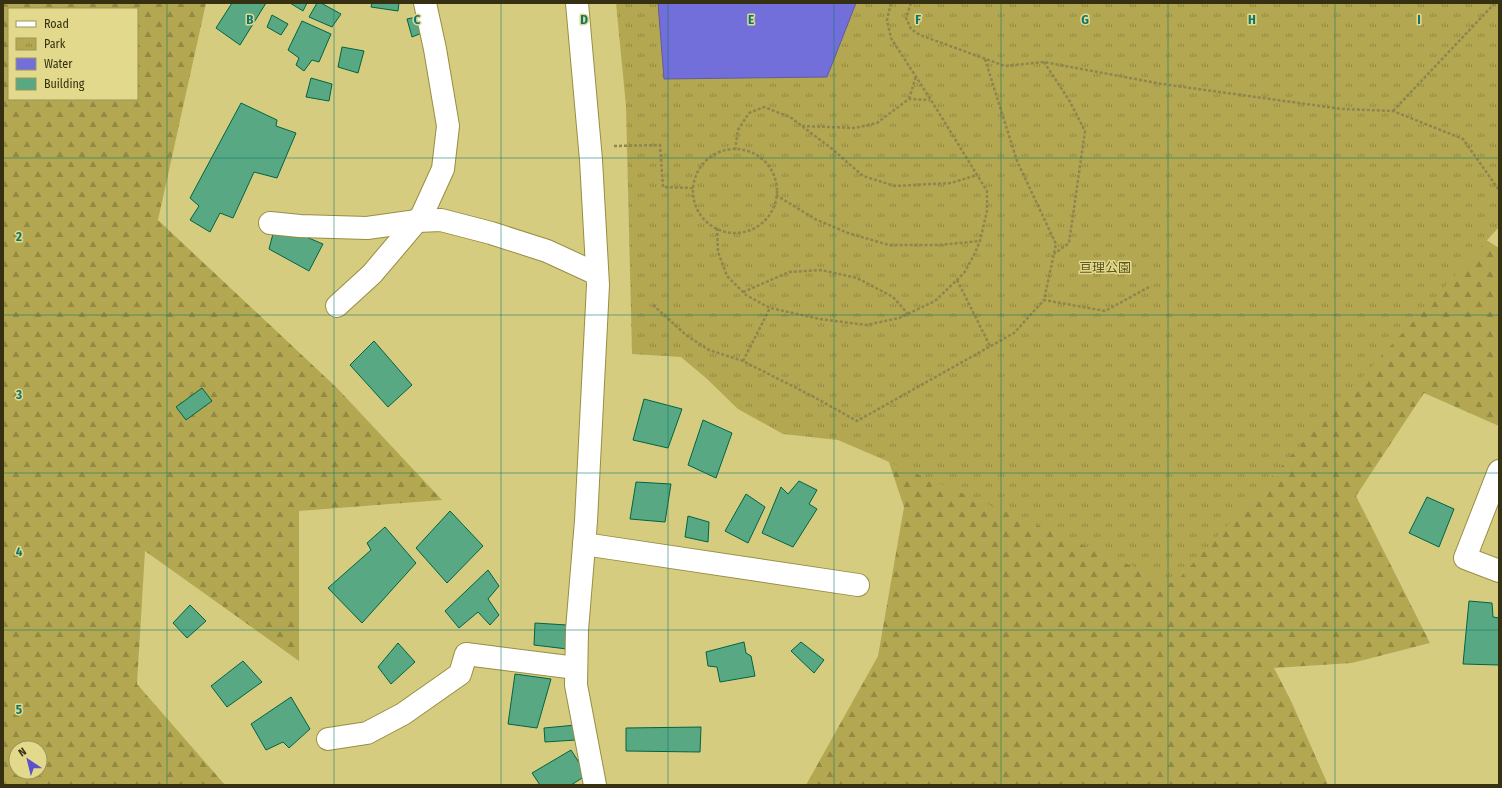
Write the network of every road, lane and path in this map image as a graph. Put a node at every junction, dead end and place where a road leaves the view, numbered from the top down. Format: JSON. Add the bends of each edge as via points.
{"nodes":[{"id":1,"x":425,"y":3,"type":"edge"},
{"id":2,"x":577,"y":3,"type":"edge"},
{"id":3,"x":891,"y":3,"type":"edge"},
{"id":4,"x":911,"y":3,"type":"edge"},
{"id":5,"x":1495,"y":3,"type":"edge"},
{"id":6,"x":985,"y":59,"type":"junction"},
{"id":7,"x":1044,"y":62,"type":"junction"},
{"id":8,"x":916,"y":76,"type":"junction"},
{"id":9,"x":910,"y":99,"type":"junction"},
{"id":10,"x":931,"y":100,"type":"junction"},
{"id":11,"x":1393,"y":111,"type":"junction"},
{"id":12,"x":802,"y":126,"type":"junction"},
{"id":13,"x":613,"y":146,"type":"dead end"},
{"id":14,"x":735,"y":150,"type":"junction"},
{"id":15,"x":977,"y":175,"type":"junction"},
{"id":16,"x":694,"y":188,"type":"junction"},
{"id":17,"x":1499,"y":190,"type":"edge"},
{"id":18,"x":776,"y":196,"type":"junction"},
{"id":19,"x":417,"y":221,"type":"junction"},
{"id":20,"x":270,"y":223,"type":"dead end"},
{"id":21,"x":717,"y":228,"type":"junction"},
{"id":22,"x":980,"y":241,"type":"junction"},
{"id":23,"x":1054,"y":255,"type":"junction"},
{"id":24,"x":597,"y":274,"type":"junction"},
{"id":25,"x":956,"y":280,"type":"junction"},
{"id":26,"x":1151,"y":286,"type":"dead end"},
{"id":27,"x":743,"y":292,"type":"junction"},
{"id":28,"x":1044,"y":300,"type":"junction"},
{"id":29,"x":652,"y":304,"type":"dead end"},
{"id":30,"x":337,"y":306,"type":"dead end"},
{"id":31,"x":770,"y":308,"type":"junction"},
{"id":32,"x":908,"y":314,"type":"junction"},
{"id":33,"x":990,"y":346,"type":"junction"},
{"id":34,"x":743,"y":361,"type":"junction"},
{"id":35,"x":1499,"y":471,"type":"edge"},
{"id":36,"x":584,"y":544,"type":"junction"},
{"id":37,"x":1499,"y":571,"type":"edge"},
{"id":38,"x":858,"y":584,"type":"dead end"},
{"id":39,"x":576,"y":676,"type":"junction"},
{"id":40,"x":328,"y":739,"type":"dead end"},
{"id":41,"x":595,"y":785,"type":"edge"}],
"edges":[{"from":1,"to":19,"type":"street","via":[[448,126],[443,169]]},
{"from":2,"to":24,"type":"street","via":[[591,160]]},
{"from":3,"to":8,"type":"path","via":[[887,20],[891,38]]},
{"from":4,"to":6,"type":"path","via":[[906,18],[910,29]]},
{"from":5,"to":11,"type":"path"},
{"from":6,"to":7,"type":"path","via":[[1005,66]]},
{"from":6,"to":23,"type":"path","via":[[1017,161],[1056,244]]},
{"from":7,"to":11,"type":"path","via":[[1162,84],[1342,109]]},
{"from":7,"to":23,"type":"path","via":[[1085,130],[1069,243]]},
{"from":8,"to":9,"type":"path"},
{"from":8,"to":10,"type":"path"},
{"from":9,"to":10,"type":"path"},
{"from":9,"to":12,"type":"path","via":[[877,123],[855,128]]},
{"from":10,"to":15,"type":"path"},
{"from":11,"to":17,"type":"path","via":[[1463,139]]},
{"from":12,"to":14,"type":"path","via":[[790,117],[764,107],[749,113],[738,130]]},
{"from":12,"to":15,"type":"path","via":[[864,176],[895,186],[951,183]]},
{"from":13,"to":16,"type":"path","via":[[660,145],[663,187]]},
{"from":14,"to":16,"type":"path","via":[[726,150],[702,165]]},
{"from":14,"to":18,"type":"path","via":[[754,154],[765,162],[773,174],[777,188]]},
{"from":15,"to":22,"type":"path","via":[[987,191],[987,211]]},
{"from":16,"to":21,"type":"path","via":[[695,204],[701,217]]},
{"from":18,"to":21,"type":"path","via":[[770,213],[761,224],[750,230],[737,233]]},
{"from":18,"to":22,"type":"path","via":[[815,219],[848,233],[890,245],[939,245]]},
{"from":19,"to":20,"type":"street","via":[[367,228]]},
{"from":19,"to":24,"type":"street","via":[[441,220],[491,232],[547,251]]},
{"from":19,"to":30,"type":"street","via":[[372,274]]},
{"from":21,"to":27,"type":"path","via":[[718,252],[727,276]]},
{"from":22,"to":25,"type":"path","via":[[964,273]]},
{"from":23,"to":28,"type":"path"},
{"from":24,"to":36,"type":"street","via":[[594,394]]},
{"from":25,"to":32,"type":"path","via":[[935,301]]},
{"from":25,"to":33,"type":"path"},
{"from":26,"to":28,"type":"path","via":[[1105,311]]},
{"from":27,"to":31,"type":"path"},
{"from":27,"to":32,"type":"path","via":[[789,272],[821,270],[857,278],[893,297]]},
{"from":28,"to":33,"type":"path","via":[[1014,333]]},
{"from":29,"to":34,"type":"path","via":[[686,335],[709,350]]},
{"from":31,"to":32,"type":"path","via":[[866,325]]},
{"from":31,"to":34,"type":"path"},
{"from":33,"to":34,"type":"path","via":[[857,421]]},
{"from":35,"to":37,"type":"street","via":[[1466,558]]},
{"from":36,"to":38,"type":"street"},
{"from":36,"to":39,"type":"street"},
{"from":39,"to":40,"type":"street","via":[[466,654],[460,674],[403,714],[367,733]]},
{"from":39,"to":41,"type":"street"}]}
